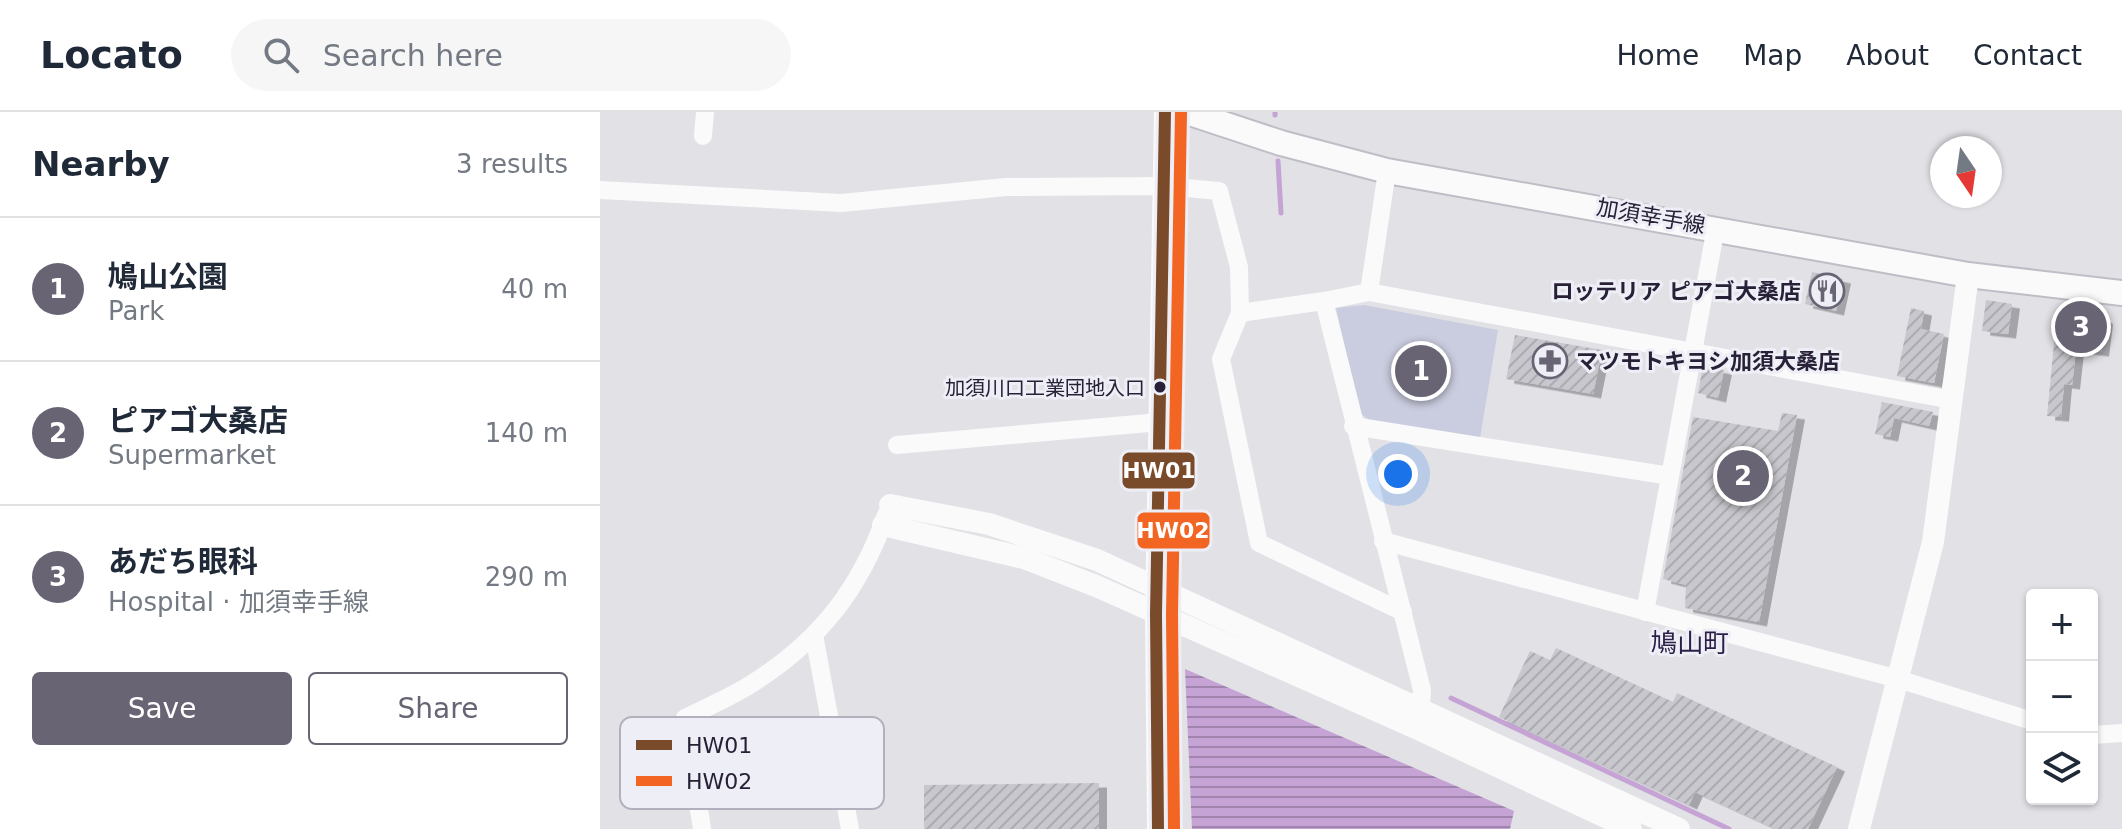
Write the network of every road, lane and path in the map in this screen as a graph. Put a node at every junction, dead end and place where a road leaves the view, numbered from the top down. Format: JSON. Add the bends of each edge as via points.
{"nodes":[{"id":1,"x":705,"y":112,"type":"edge"},
{"id":2,"x":1165,"y":112,"type":"edge"},
{"id":3,"x":1187,"y":112,"type":"edge"},
{"id":4,"x":703,"y":136,"type":"dead end"},
{"id":5,"x":1387,"y":171,"type":"junction"},
{"id":6,"x":1164,"y":186,"type":"junction"},
{"id":7,"x":600,"y":190,"type":"edge"},
{"id":8,"x":1716,"y":227,"type":"junction"},
{"id":9,"x":1968,"y":275,"type":"junction"},
{"id":10,"x":1369,"y":292,"type":"junction"},
{"id":11,"x":2122,"y":293,"type":"edge"},
{"id":12,"x":1324,"y":301,"type":"junction"},
{"id":13,"x":1240,"y":313,"type":"junction"},
{"id":14,"x":1693,"y":354,"type":"junction"},
{"id":15,"x":1952,"y":400,"type":"junction"},
{"id":16,"x":1160,"y":422,"type":"junction"},
{"id":17,"x":1353,"y":426,"type":"junction"},
{"id":18,"x":897,"y":445,"type":"dead end"},
{"id":19,"x":1670,"y":476,"type":"junction"},
{"id":20,"x":886,"y":515,"type":"junction"},
{"id":21,"x":1383,"y":541,"type":"junction"},
{"id":22,"x":1157,"y":585,"type":"junction"},
{"id":23,"x":1403,"y":612,"type":"junction"},
{"id":24,"x":1645,"y":612,"type":"junction"},
{"id":25,"x":1156,"y":614,"type":"junction"},
{"id":26,"x":814,"y":635,"type":"junction"},
{"id":27,"x":1898,"y":679,"type":"junction"},
{"id":28,"x":687,"y":717,"type":"edge"},
{"id":29,"x":829,"y":717,"type":"edge"},
{"id":30,"x":1420,"y":719,"type":"junction"},
{"id":31,"x":2026,"y":719,"type":"edge"},
{"id":32,"x":2122,"y":733,"type":"edge"},
{"id":33,"x":2098,"y":735,"type":"edge"},
{"id":34,"x":699,"y":809,"type":"edge"},
{"id":35,"x":846,"y":809,"type":"edge"},
{"id":36,"x":702,"y":829,"type":"edge"},
{"id":37,"x":850,"y":829,"type":"edge"},
{"id":38,"x":1158,"y":829,"type":"edge"},
{"id":39,"x":1631,"y":829,"type":"edge"},
{"id":40,"x":1679,"y":829,"type":"edge"},
{"id":41,"x":1859,"y":829,"type":"edge"}],
"edges":[{"from":1,"to":4,"type":"street"},
{"from":2,"to":6,"type":"street"},
{"from":3,"to":5,"type":"main road","name":"加須幸手線"},
{"from":5,"to":8,"type":"main road","name":"加須幸手線"},
{"from":5,"to":10,"type":"street"},
{"from":6,"to":7,"type":"street","via":[[1006,187],[841,203]]},
{"from":6,"to":13,"type":"street","via":[[1219,191],[1239,267]]},
{"from":6,"to":16,"type":"street"},
{"from":8,"to":9,"type":"main road","name":"加須幸手線"},
{"from":8,"to":14,"type":"street"},
{"from":9,"to":11,"type":"main road","name":"加須幸手線"},
{"from":9,"to":15,"type":"street"},
{"from":10,"to":12,"type":"street"},
{"from":10,"to":14,"type":"street"},
{"from":12,"to":13,"type":"street"},
{"from":12,"to":17,"type":"street"},
{"from":13,"to":23,"type":"street","via":[[1221,359],[1259,543]]},
{"from":14,"to":15,"type":"street"},
{"from":14,"to":19,"type":"street"},
{"from":15,"to":27,"type":"street","via":[[1933,542]]},
{"from":16,"to":18,"type":"street"},
{"from":16,"to":22,"type":"street"},
{"from":17,"to":19,"type":"street"},
{"from":17,"to":21,"type":"street"},
{"from":19,"to":24,"type":"street"},
{"from":20,"to":22,"type":"street","via":[[989,524]]},
{"from":20,"to":25,"type":"street","via":[[1024,558]]},
{"from":20,"to":26,"type":"street","via":[[845,602]]},
{"from":21,"to":23,"type":"street"},
{"from":21,"to":24,"type":"street"},
{"from":22,"to":25,"type":"street"},
{"from":22,"to":30,"type":"street"},
{"from":23,"to":30,"type":"street","via":[[1422,690]]},
{"from":24,"to":27,"type":"street"},
{"from":25,"to":30,"type":"street"},
{"from":25,"to":38,"type":"street"},
{"from":26,"to":28,"type":"street","via":[[757,681]]},
{"from":26,"to":29,"type":"street"},
{"from":27,"to":31,"type":"street"},
{"from":27,"to":41,"type":"street"},
{"from":30,"to":39,"type":"street"},
{"from":30,"to":40,"type":"street"},
{"from":32,"to":33,"type":"street"},
{"from":34,"to":36,"type":"street"},
{"from":35,"to":37,"type":"street"}]}
